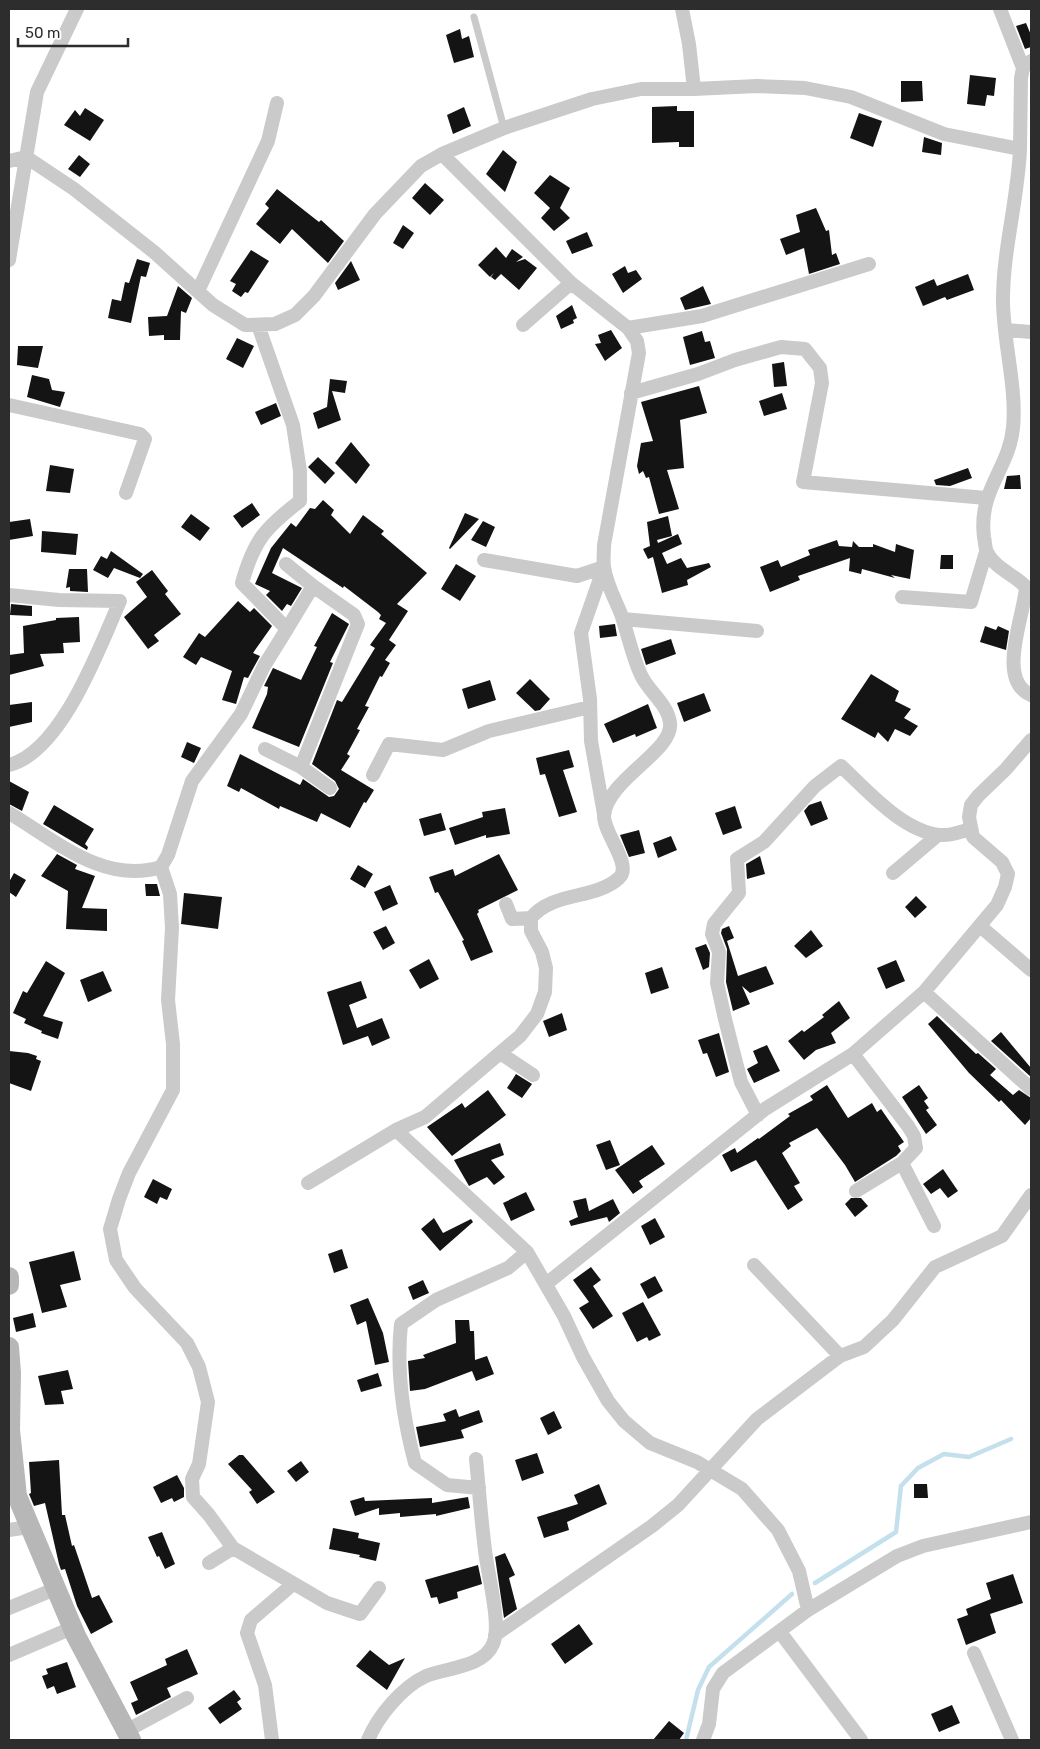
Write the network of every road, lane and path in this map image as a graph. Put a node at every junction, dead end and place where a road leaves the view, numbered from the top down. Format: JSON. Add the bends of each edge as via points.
{"nodes":[{"id":1,"x":77,"y":9,"type":"edge"},
{"id":2,"x":682,"y":9,"type":"edge"},
{"id":3,"x":1000,"y":9,"type":"edge"},
{"id":4,"x":474,"y":18,"type":"dead end"},
{"id":5,"x":1027,"y":65,"type":"edge"},
{"id":6,"x":694,"y":89,"type":"junction"},
{"id":7,"x":277,"y":103,"type":"dead end"},
{"id":8,"x":504,"y":128,"type":"junction"},
{"id":9,"x":1020,"y":148,"type":"junction"},
{"id":10,"x":442,"y":154,"type":"junction"},
{"id":11,"x":26,"y":157,"type":"junction"},
{"id":12,"x":9,"y":162,"type":"edge"},
{"id":13,"x":9,"y":260,"type":"edge"},
{"id":14,"x":869,"y":264,"type":"dead end"},
{"id":15,"x":571,"y":283,"type":"junction"},
{"id":16,"x":198,"y":291,"type":"junction"},
{"id":17,"x":258,"y":325,"type":"junction"},
{"id":18,"x":523,"y":325,"type":"dead end"},
{"id":19,"x":628,"y":328,"type":"junction"},
{"id":20,"x":1005,"y":330,"type":"junction"},
{"id":21,"x":1031,"y":332,"type":"edge"},
{"id":22,"x":631,"y":392,"type":"junction"},
{"id":23,"x":9,"y":405,"type":"edge"},
{"id":24,"x":126,"y":493,"type":"dead end"},
{"id":25,"x":986,"y":498,"type":"junction"},
{"id":26,"x":986,"y":552,"type":"junction"},
{"id":27,"x":484,"y":560,"type":"dead end"},
{"id":28,"x":286,"y":564,"type":"dead end"},
{"id":29,"x":604,"y":567,"type":"junction"},
{"id":30,"x":313,"y":586,"type":"junction"},
{"id":31,"x":9,"y":595,"type":"edge"},
{"id":32,"x":902,"y":597,"type":"dead end"},
{"id":33,"x":623,"y":619,"type":"junction"},
{"id":34,"x":287,"y":629,"type":"junction"},
{"id":35,"x":757,"y":631,"type":"dead end"},
{"id":36,"x":1031,"y":695,"type":"edge"},
{"id":37,"x":590,"y":707,"type":"junction"},
{"id":38,"x":1031,"y":740,"type":"edge"},
{"id":39,"x":265,"y":749,"type":"dead end"},
{"id":40,"x":9,"y":765,"type":"edge"},
{"id":41,"x":301,"y":767,"type":"junction"},
{"id":42,"x":373,"y":775,"type":"dead end"},
{"id":43,"x":330,"y":788,"type":"dead end"},
{"id":44,"x":9,"y":813,"type":"edge"},
{"id":45,"x":604,"y":814,"type":"junction"},
{"id":46,"x":970,"y":829,"type":"junction"},
{"id":47,"x":938,"y":835,"type":"junction"},
{"id":48,"x":161,"y":867,"type":"junction"},
{"id":49,"x":893,"y":873,"type":"dead end"},
{"id":50,"x":506,"y":904,"type":"dead end"},
{"id":51,"x":531,"y":918,"type":"junction"},
{"id":52,"x":980,"y":926,"type":"junction"},
{"id":53,"x":1031,"y":970,"type":"edge"},
{"id":54,"x":924,"y":992,"type":"junction"},
{"id":55,"x":500,"y":1052,"type":"junction"},
{"id":56,"x":853,"y":1054,"type":"junction"},
{"id":57,"x":533,"y":1075,"type":"dead end"},
{"id":58,"x":1031,"y":1089,"type":"edge"},
{"id":59,"x":758,"y":1115,"type":"junction"},
{"id":60,"x":396,"y":1130,"type":"junction"},
{"id":61,"x":902,"y":1163,"type":"junction"},
{"id":62,"x":308,"y":1183,"type":"dead end"},
{"id":63,"x":856,"y":1191,"type":"dead end"},
{"id":64,"x":1031,"y":1196,"type":"edge"},
{"id":65,"x":934,"y":1226,"type":"dead end"},
{"id":66,"x":527,"y":1252,"type":"junction"},
{"id":67,"x":754,"y":1265,"type":"dead end"},
{"id":68,"x":9,"y":1277,"type":"edge"},
{"id":69,"x":546,"y":1284,"type":"junction"},
{"id":70,"x":9,"y":1286,"type":"edge"},
{"id":71,"x":9,"y":1347,"type":"edge"},
{"id":72,"x":840,"y":1356,"type":"junction"},
{"id":73,"x":476,"y":1459,"type":"dead end"},
{"id":74,"x":709,"y":1470,"type":"junction"},
{"id":75,"x":479,"y":1488,"type":"junction"},
{"id":76,"x":13,"y":1495,"type":"edge"},
{"id":77,"x":1031,"y":1522,"type":"edge"},
{"id":78,"x":29,"y":1528,"type":"junction"},
{"id":79,"x":9,"y":1530,"type":"edge"},
{"id":80,"x":233,"y":1548,"type":"junction"},
{"id":81,"x":209,"y":1563,"type":"dead end"},
{"id":82,"x":293,"y":1584,"type":"junction"},
{"id":83,"x":379,"y":1588,"type":"dead end"},
{"id":84,"x":55,"y":1589,"type":"junction"},
{"id":85,"x":9,"y":1608,"type":"edge"},
{"id":86,"x":808,"y":1610,"type":"junction"},
{"id":87,"x":72,"y":1628,"type":"junction"},
{"id":88,"x":780,"y":1632,"type":"junction"},
{"id":89,"x":495,"y":1635,"type":"junction"},
{"id":90,"x":974,"y":1653,"type":"dead end"},
{"id":91,"x":9,"y":1655,"type":"edge"},
{"id":92,"x":187,"y":1698,"type":"dead end"},
{"id":93,"x":128,"y":1736,"type":"edge"},
{"id":94,"x":272,"y":1740,"type":"edge"},
{"id":95,"x":368,"y":1740,"type":"edge"},
{"id":96,"x":703,"y":1740,"type":"edge"},
{"id":97,"x":861,"y":1740,"type":"edge"},
{"id":98,"x":1012,"y":1740,"type":"edge"}],
"edges":[{"from":1,"to":11,"type":"street","via":[[37,92]]},
{"from":2,"to":6,"type":"street"},
{"from":3,"to":5,"type":"street"},
{"from":4,"to":8,"type":"lane"},
{"from":5,"to":9,"type":"street","via":[[1021,78]]},
{"from":6,"to":8,"type":"street","via":[[641,89],[592,99]]},
{"from":6,"to":9,"type":"street","via":[[805,88],[851,97],[944,134]]},
{"from":7,"to":16,"type":"street","via":[[268,141]]},
{"from":8,"to":10,"type":"street"},
{"from":9,"to":20,"type":"street","via":[[1006,253]]},
{"from":10,"to":15,"type":"street"},
{"from":10,"to":17,"type":"street","via":[[420,166],[375,214],[314,296],[295,315],[275,324]]},
{"from":11,"to":12,"type":"street"},
{"from":11,"to":13,"type":"street"},
{"from":11,"to":16,"type":"street","via":[[74,189]]},
{"from":14,"to":19,"type":"street","via":[[702,316]]},
{"from":15,"to":18,"type":"street"},
{"from":15,"to":19,"type":"street"},
{"from":16,"to":17,"type":"street","via":[[213,305],[246,325]]},
{"from":17,"to":34,"type":"street","via":[[293,425],[300,471],[300,501],[262,533],[249,558],[242,583]]},
{"from":19,"to":22,"type":"street","via":[[637,341],[639,353]]},
{"from":20,"to":21,"type":"street"},
{"from":20,"to":25,"type":"street","via":[[1013,430],[1008,452]]},
{"from":22,"to":25,"type":"street","via":[[781,347],[805,349],[820,368],[822,383],[803,482]]},
{"from":22,"to":29,"type":"street","via":[[604,545]]},
{"from":23,"to":24,"type":"street","via":[[140,434],[144,439]]},
{"from":25,"to":26,"type":"street","via":[[983,530]]},
{"from":26,"to":32,"type":"street","via":[[971,602]]},
{"from":26,"to":36,"type":"street","via":[[998,566],[1026,587],[1012,663],[1016,680],[1024,692]]},
{"from":27,"to":29,"type":"street","via":[[576,576]]},
{"from":28,"to":30,"type":"street"},
{"from":29,"to":33,"type":"street"},
{"from":29,"to":37,"type":"street","via":[[581,633]]},
{"from":30,"to":34,"type":"street"},
{"from":30,"to":41,"type":"street","via":[[354,616],[358,624]]},
{"from":31,"to":40,"type":"street","via":[[120,601],[72,704],[48,738],[24,758]]},
{"from":33,"to":35,"type":"street"},
{"from":33,"to":45,"type":"street","via":[[641,676],[667,713],[670,732],[664,743],[630,774],[610,799]]},
{"from":34,"to":48,"type":"street","via":[[264,666],[241,714],[192,781],[168,855]]},
{"from":37,"to":42,"type":"street","via":[[489,731],[443,750],[389,744]]},
{"from":37,"to":45,"type":"street","via":[[591,741]]},
{"from":38,"to":46,"type":"street","via":[[972,805]]},
{"from":39,"to":41,"type":"street"},
{"from":41,"to":43,"type":"street"},
{"from":44,"to":48,"type":"street","via":[[67,850],[96,864],[132,872]]},
{"from":45,"to":51,"type":"street","via":[[606,830],[622,862],[624,870],[620,878],[540,908]]},
{"from":46,"to":47,"type":"street"},
{"from":46,"to":52,"type":"street","via":[[981,846],[1002,862],[1008,874],[996,905]]},
{"from":47,"to":49,"type":"street"},
{"from":47,"to":59,"type":"street","via":[[902,820],[841,766],[815,786],[764,842],[736,859],[739,893],[714,924],[712,934],[719,952],[717,983],[741,1082]]},
{"from":48,"to":80,"type":"street","via":[[171,902],[168,1000],[173,1044],[172,1090],[129,1173],[110,1229],[116,1260],[135,1288],[187,1343],[199,1367],[208,1402],[199,1464],[192,1480],[193,1497]]},
{"from":50,"to":51,"type":"street","via":[[512,919]]},
{"from":51,"to":55,"type":"street","via":[[531,931],[546,968],[545,992],[537,1014],[520,1036]]},
{"from":52,"to":53,"type":"street"},
{"from":52,"to":54,"type":"street"},
{"from":54,"to":56,"type":"street"},
{"from":54,"to":58,"type":"street"},
{"from":55,"to":57,"type":"street"},
{"from":55,"to":60,"type":"street","via":[[425,1116]]},
{"from":56,"to":59,"type":"street"},
{"from":56,"to":61,"type":"street","via":[[914,1136],[916,1148]]},
{"from":59,"to":69,"type":"street"},
{"from":60,"to":62,"type":"street"},
{"from":60,"to":66,"type":"street"},
{"from":61,"to":63,"type":"street"},
{"from":61,"to":65,"type":"street"},
{"from":64,"to":72,"type":"street","via":[[1002,1236],[935,1267],[893,1320],[864,1347]]},
{"from":66,"to":69,"type":"street"},
{"from":66,"to":75,"type":"street","via":[[508,1268],[436,1300],[401,1324],[399,1344],[404,1417],[415,1463],[448,1485]]},
{"from":67,"to":72,"type":"street"},
{"from":68,"to":70,"type":"street"},
{"from":69,"to":74,"type":"street","via":[[608,1401],[624,1421],[650,1442]]},
{"from":71,"to":76,"type":"street"},
{"from":72,"to":74,"type":"street","via":[[757,1419]]},
{"from":73,"to":75,"type":"street"},
{"from":74,"to":86,"type":"street","via":[[742,1489],[778,1530],[800,1571]]},
{"from":74,"to":89,"type":"street","via":[[678,1505],[652,1526]]},
{"from":75,"to":89,"type":"street"},
{"from":76,"to":78,"type":"street"},
{"from":77,"to":86,"type":"street","via":[[923,1546],[897,1556]]},
{"from":78,"to":79,"type":"street"},
{"from":78,"to":84,"type":"street"},
{"from":80,"to":81,"type":"street"},
{"from":80,"to":82,"type":"street"},
{"from":82,"to":83,"type":"street","via":[[328,1603],[360,1614]]},
{"from":82,"to":94,"type":"street","via":[[251,1620],[246,1633],[265,1685]]},
{"from":84,"to":85,"type":"street"},
{"from":84,"to":87,"type":"street"},
{"from":86,"to":88,"type":"street"},
{"from":87,"to":91,"type":"street"},
{"from":87,"to":93,"type":"street"},
{"from":88,"to":96,"type":"street","via":[[723,1673],[713,1689],[710,1724]]},
{"from":88,"to":97,"type":"street"},
{"from":89,"to":95,"type":"street","via":[[487,1653],[474,1661],[425,1677],[409,1687],[394,1702]]},
{"from":90,"to":98,"type":"street"},
{"from":92,"to":93,"type":"street"}]}
